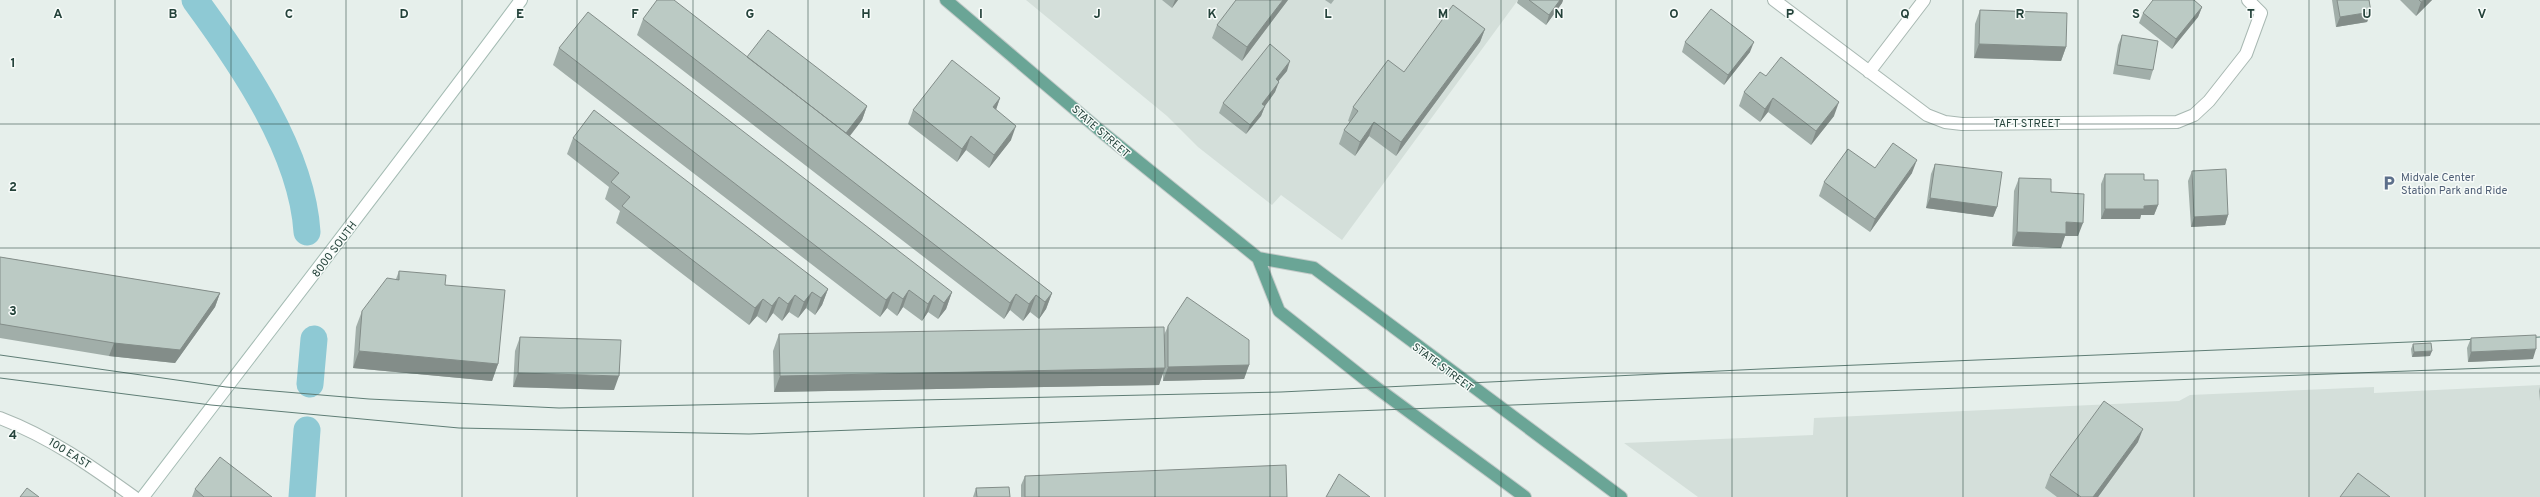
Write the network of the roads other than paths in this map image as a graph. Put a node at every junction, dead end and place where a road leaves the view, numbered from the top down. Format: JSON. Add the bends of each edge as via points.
{"nodes":[{"id":1,"x":521,"y":0,"type":"edge"},
{"id":2,"x":946,"y":0,"type":"edge"},
{"id":3,"x":1774,"y":0,"type":"edge"},
{"id":4,"x":1924,"y":0,"type":"edge"},
{"id":5,"x":2248,"y":0,"type":"edge"},
{"id":6,"x":1869,"y":72,"type":"junction"},
{"id":7,"x":1258,"y":258,"type":"junction"},
{"id":8,"x":0,"y":418,"type":"edge"},
{"id":9,"x":134,"y":497,"type":"edge"},
{"id":10,"x":143,"y":497,"type":"edge"},
{"id":11,"x":1525,"y":497,"type":"edge"},
{"id":12,"x":1621,"y":497,"type":"edge"}],
"edges":[{"from":1,"to":10,"type":"street","name":"8000 SOUTH","via":[[306,286]]},
{"from":2,"to":7,"type":"main road","name":"STATE STREET","via":[[1132,158]]},
{"from":3,"to":6,"type":"street","name":"TAFT STREET"},
{"from":4,"to":6,"type":"street"},
{"from":5,"to":6,"type":"street","name":"TAFT STREET","via":[[2261,13],[2246,54],[2209,101],[2194,115],[2177,122],[1945,122],[1927,116]]},
{"from":7,"to":11,"type":"main road","name":"STATE STREET","via":[[1279,311],[1366,380]]},
{"from":7,"to":12,"type":"main road","name":"STATE STREET","via":[[1314,268]]},
{"from":8,"to":9,"type":"street","name":"100 EAST","via":[[34,431],[72,453]]}]}
